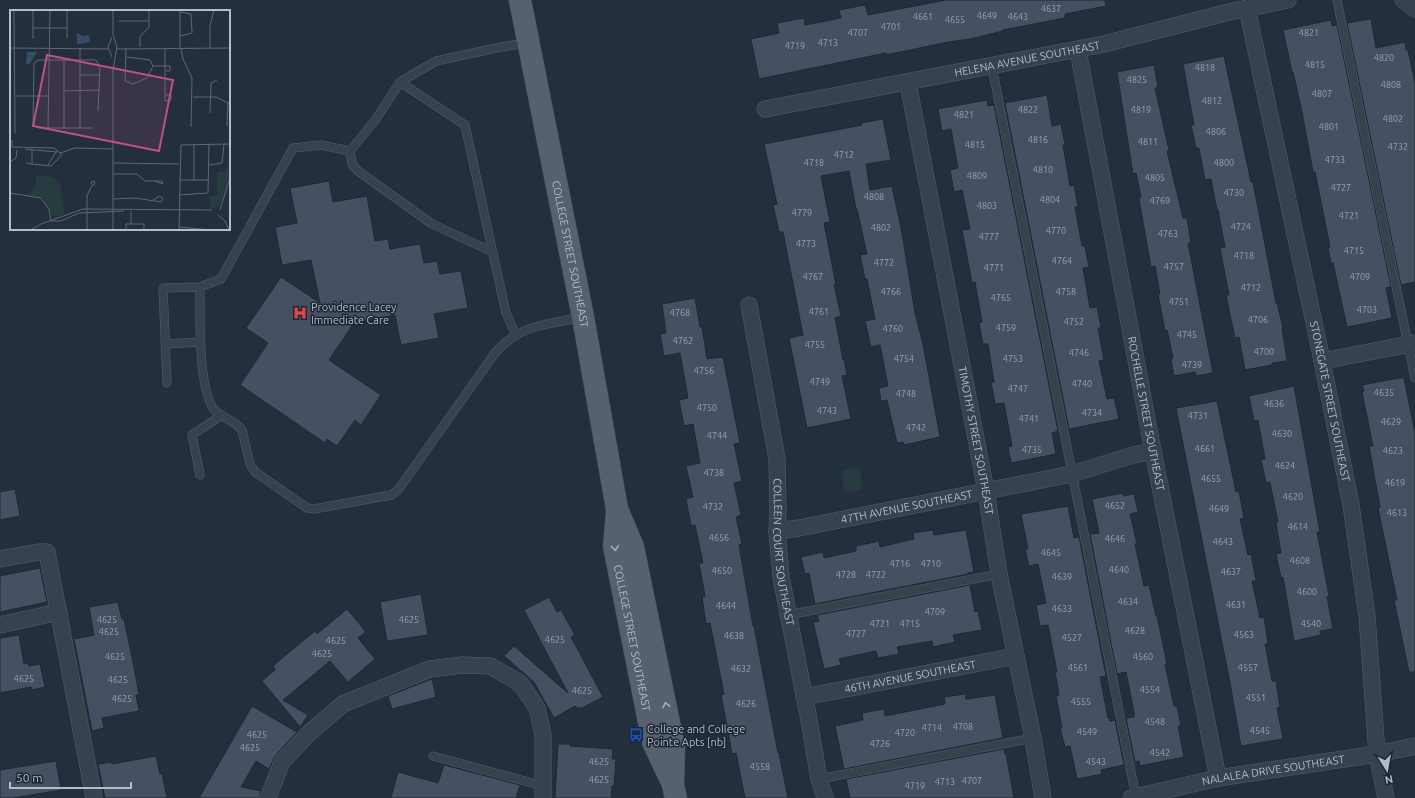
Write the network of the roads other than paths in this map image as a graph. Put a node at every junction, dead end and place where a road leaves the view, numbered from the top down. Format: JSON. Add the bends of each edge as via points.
{"nodes":[{"id":1,"x":520,"y":0,"type":"edge"},
{"id":2,"x":1288,"y":0,"type":"edge"},
{"id":3,"x":1337,"y":0,"type":"edge"},
{"id":4,"x":1404,"y":0,"type":"edge"},
{"id":5,"x":1247,"y":8,"type":"junction"},
{"id":6,"x":1415,"y":9,"type":"edge"},
{"id":7,"x":528,"y":43,"type":"junction"},
{"id":8,"x":1078,"y":50,"type":"junction"},
{"id":9,"x":992,"y":67,"type":"junction"},
{"id":10,"x":400,"y":82,"type":"junction"},
{"id":11,"x":908,"y":83,"type":"junction"},
{"id":12,"x":765,"y":109,"type":"dead end"},
{"id":13,"x":350,"y":151,"type":"junction"},
{"id":14,"x":493,"y":252,"type":"junction"},
{"id":15,"x":200,"y":287,"type":"junction"},
{"id":16,"x":749,"y":305,"type":"dead end"},
{"id":17,"x":583,"y":317,"type":"junction"},
{"id":18,"x":516,"y":335,"type":"junction"},
{"id":19,"x":201,"y":342,"type":"junction"},
{"id":20,"x":166,"y":344,"type":"junction"},
{"id":21,"x":1412,"y":344,"type":"edge"},
{"id":22,"x":1322,"y":362,"type":"junction"},
{"id":23,"x":1415,"y":378,"type":"edge"},
{"id":24,"x":168,"y":384,"type":"dead end"},
{"id":25,"x":222,"y":415,"type":"junction"},
{"id":26,"x":1153,"y":451,"type":"junction"},
{"id":27,"x":1072,"y":474,"type":"junction"},
{"id":28,"x":200,"y":475,"type":"dead end"},
{"id":29,"x":986,"y":491,"type":"junction"},
{"id":30,"x":777,"y":531,"type":"junction"},
{"id":31,"x":0,"y":559,"type":"edge"},
{"id":32,"x":999,"y":574,"type":"junction"},
{"id":33,"x":58,"y":612,"type":"junction"},
{"id":34,"x":788,"y":615,"type":"junction"},
{"id":35,"x":0,"y":625,"type":"edge"},
{"id":36,"x":1016,"y":656,"type":"junction"},
{"id":37,"x":804,"y":697,"type":"junction"},
{"id":38,"x":1033,"y":738,"type":"junction"},
{"id":39,"x":1415,"y":746,"type":"edge"},
{"id":40,"x":1377,"y":754,"type":"junction"},
{"id":41,"x":433,"y":756,"type":"dead end"},
{"id":42,"x":1218,"y":778,"type":"junction"},
{"id":43,"x":819,"y":779,"type":"junction"},
{"id":44,"x":543,"y":792,"type":"edge"},
{"id":45,"x":675,"y":792,"type":"edge"},
{"id":46,"x":1134,"y":797,"type":"edge"},
{"id":47,"x":94,"y":798,"type":"edge"},
{"id":48,"x":268,"y":798,"type":"edge"},
{"id":49,"x":825,"y":798,"type":"edge"},
{"id":50,"x":1044,"y":798,"type":"edge"},
{"id":51,"x":1386,"y":798,"type":"edge"}],
"edges":[{"from":1,"to":7,"type":"main road","name":"COLLEGE STREET SOUTHEAST"},
{"from":2,"to":5,"type":"street","name":"HELENA AVENUE SOUTHEAST"},
{"from":3,"to":21,"type":"lane"},
{"from":4,"to":6,"type":"street"},
{"from":5,"to":8,"type":"street","name":"HELENA AVENUE SOUTHEAST"},
{"from":5,"to":22,"type":"street","name":"STONEGATE STREET SOUTHEAST"},
{"from":7,"to":10,"type":"lane","via":[[501,46],[436,61]]},
{"from":7,"to":17,"type":"main road","name":"COLLEGE STREET SOUTHEAST"},
{"from":8,"to":9,"type":"street","name":"HELENA AVENUE SOUTHEAST"},
{"from":8,"to":26,"type":"street","name":"ROCHELLE STREET SOUTHEAST"},
{"from":9,"to":11,"type":"street","name":"HELENA AVENUE SOUTHEAST"},
{"from":9,"to":27,"type":"lane"},
{"from":10,"to":13,"type":"lane","via":[[376,119]]},
{"from":10,"to":14,"type":"lane","via":[[465,125]]},
{"from":11,"to":12,"type":"street","name":"HELENA AVENUE SOUTHEAST"},
{"from":11,"to":29,"type":"street","name":"TIMOTHY STREET SOUTHEAST"},
{"from":13,"to":14,"type":"lane","via":[[352,164],[358,171],[432,224]]},
{"from":13,"to":15,"type":"lane","via":[[321,145],[293,148],[221,278]]},
{"from":14,"to":18,"type":"lane","via":[[506,314]]},
{"from":15,"to":19,"type":"lane"},
{"from":15,"to":20,"type":"lane","via":[[163,288]]},
{"from":16,"to":30,"type":"street","name":"COLLEEN COURT SOUTHEAST","via":[[777,459]]},
{"from":17,"to":18,"type":"lane"},
{"from":17,"to":45,"type":"main road","name":"COLLEGE STREET SOUTHEAST","via":[[617,510],[634,547],[674,747]]},
{"from":18,"to":25,"type":"lane","via":[[495,353],[398,490],[381,498],[307,508],[255,472],[250,464],[242,430]]},
{"from":19,"to":20,"type":"lane"},
{"from":19,"to":25,"type":"lane","via":[[206,389],[214,409]]},
{"from":20,"to":24,"type":"lane"},
{"from":21,"to":22,"type":"street"},
{"from":21,"to":23,"type":"lane"},
{"from":22,"to":40,"type":"street","name":"STONEGATE STREET SOUTHEAST","via":[[1351,505],[1367,616]]},
{"from":25,"to":28,"type":"lane","via":[[192,435]]},
{"from":26,"to":27,"type":"street","name":"47TH AVENUE SOUTHEAST"},
{"from":26,"to":42,"type":"street","name":"ROCHELLE STREET SOUTHEAST"},
{"from":27,"to":29,"type":"street","name":"47TH AVENUE SOUTHEAST"},
{"from":27,"to":46,"type":"lane"},
{"from":29,"to":30,"type":"street","name":"47TH AVENUE SOUTHEAST"},
{"from":29,"to":32,"type":"street","name":"TIMOTHY STREET SOUTHEAST"},
{"from":30,"to":34,"type":"street","name":"COLLEEN COURT SOUTHEAST","via":[[781,578]]},
{"from":31,"to":33,"type":"street","via":[[48,552]]},
{"from":32,"to":34,"type":"lane"},
{"from":32,"to":36,"type":"street","name":"TIMOTHY STREET SOUTHEAST"},
{"from":33,"to":35,"type":"street"},
{"from":33,"to":47,"type":"street"},
{"from":34,"to":37,"type":"street","name":"COLLEEN COURT SOUTHEAST"},
{"from":36,"to":37,"type":"street","name":"46TH AVENUE SOUTHEAST"},
{"from":36,"to":38,"type":"street","name":"TIMOTHY STREET SOUTHEAST"},
{"from":37,"to":43,"type":"street","name":"COLLEEN COURT SOUTHEAST"},
{"from":38,"to":43,"type":"lane"},
{"from":38,"to":50,"type":"street","name":"TIMOTHY STREET SOUTHEAST"},
{"from":39,"to":40,"type":"street","name":"NALALEA DRIVE SOUTHEAST"},
{"from":40,"to":42,"type":"street","name":"NALALEA DRIVE SOUTHEAST"},
{"from":40,"to":51,"type":"street","name":"STONEGATE STREET SOUTHEAST"},
{"from":41,"to":44,"type":"lane"},
{"from":42,"to":46,"type":"street","name":"NALALEA DRIVE SOUTHEAST"},
{"from":43,"to":49,"type":"street","name":"COLLEEN COURT SOUTHEAST"},
{"from":44,"to":48,"type":"street","via":[[543,735],[537,708],[520,684],[490,666],[462,665],[430,669],[343,704],[308,734],[282,762]]}]}
